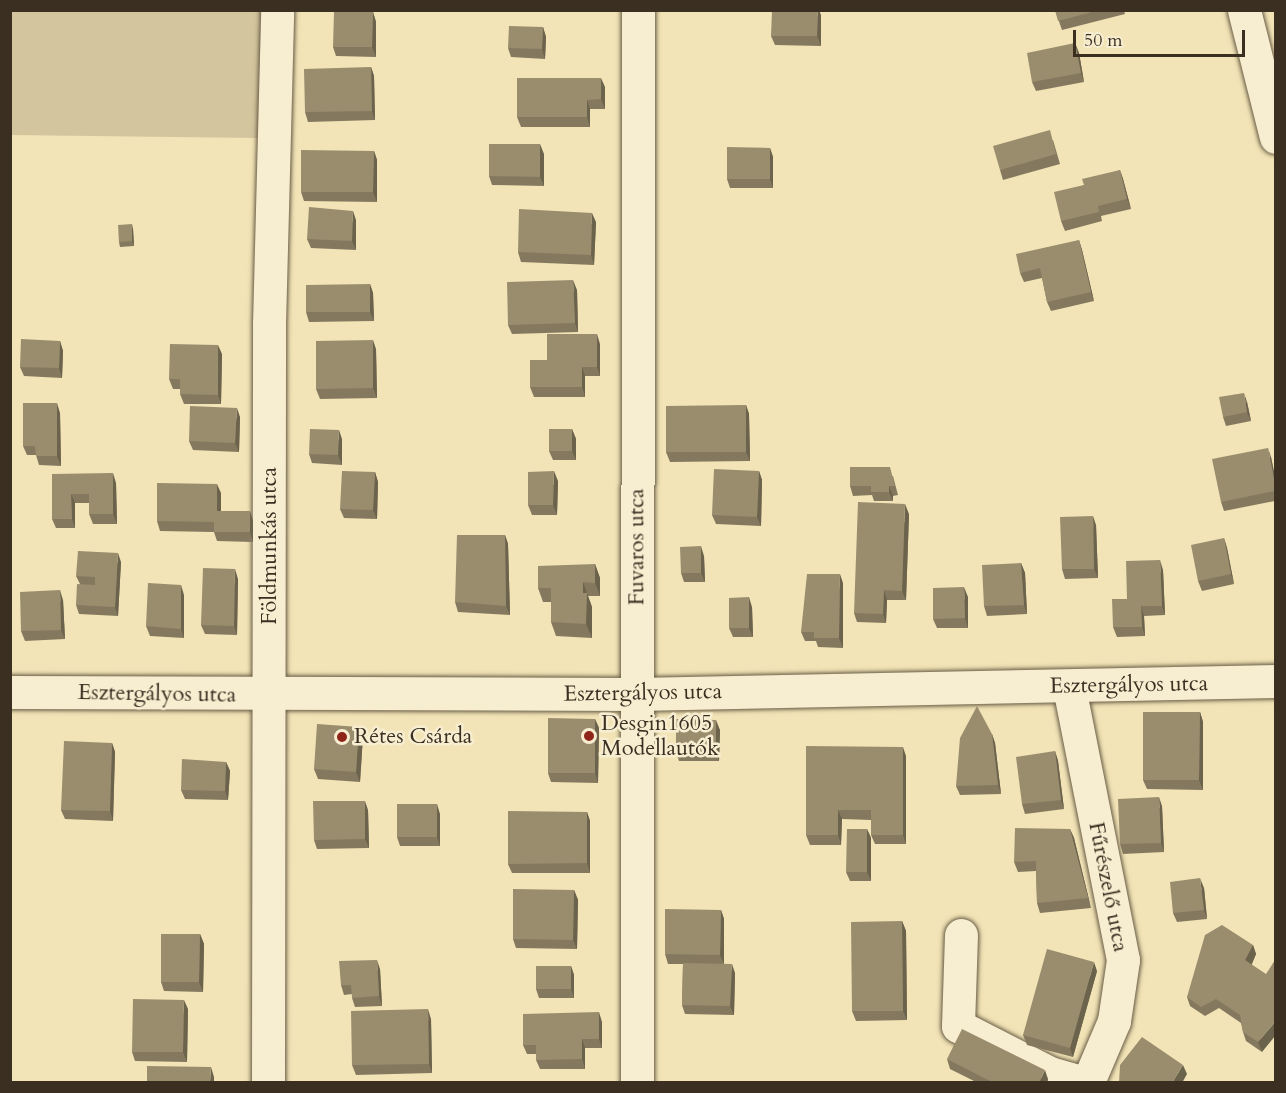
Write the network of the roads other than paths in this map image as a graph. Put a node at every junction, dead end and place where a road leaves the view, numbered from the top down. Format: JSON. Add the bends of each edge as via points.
{"nodes":[{"id":1,"x":277,"y":10,"type":"edge"},
{"id":2,"x":638,"y":10,"type":"edge"},
{"id":3,"x":1244,"y":10,"type":"edge"},
{"id":4,"x":1270,"y":88,"type":"edge"},
{"id":5,"x":1275,"y":137,"type":"edge"},
{"id":6,"x":1275,"y":681,"type":"edge"},
{"id":7,"x":1069,"y":687,"type":"junction"},
{"id":8,"x":10,"y":692,"type":"edge"},
{"id":9,"x":637,"y":694,"type":"junction"},
{"id":10,"x":270,"y":695,"type":"junction"},
{"id":11,"x":961,"y":935,"type":"dead end"},
{"id":12,"x":268,"y":1083,"type":"edge"},
{"id":13,"x":637,"y":1083,"type":"edge"},
{"id":14,"x":1081,"y":1083,"type":"edge"},
{"id":15,"x":1088,"y":1083,"type":"edge"}],
"edges":[{"from":1,"to":10,"type":"street","name":"Földmunkás utca","via":[[269,324]]},
{"from":2,"to":9,"type":"street","name":"Fuvaros utca"},
{"from":3,"to":4,"type":"street"},
{"from":4,"to":5,"type":"street"},
{"from":6,"to":7,"type":"street","name":"Esztergályos utca"},
{"from":7,"to":9,"type":"street","name":"Esztergályos utca"},
{"from":7,"to":15,"type":"street","name":"Fűrészelő utca","via":[[1123,960],[1114,1021]]},
{"from":8,"to":10,"type":"street","name":"Esztergályos utca"},
{"from":9,"to":10,"type":"street","name":"Esztergályos utca"},
{"from":9,"to":13,"type":"street","name":"Fuvaros utca"},
{"from":10,"to":12,"type":"street","name":"Földmunkás utca"},
{"from":11,"to":14,"type":"street","via":[[958,1026],[1050,1073]]}]}
